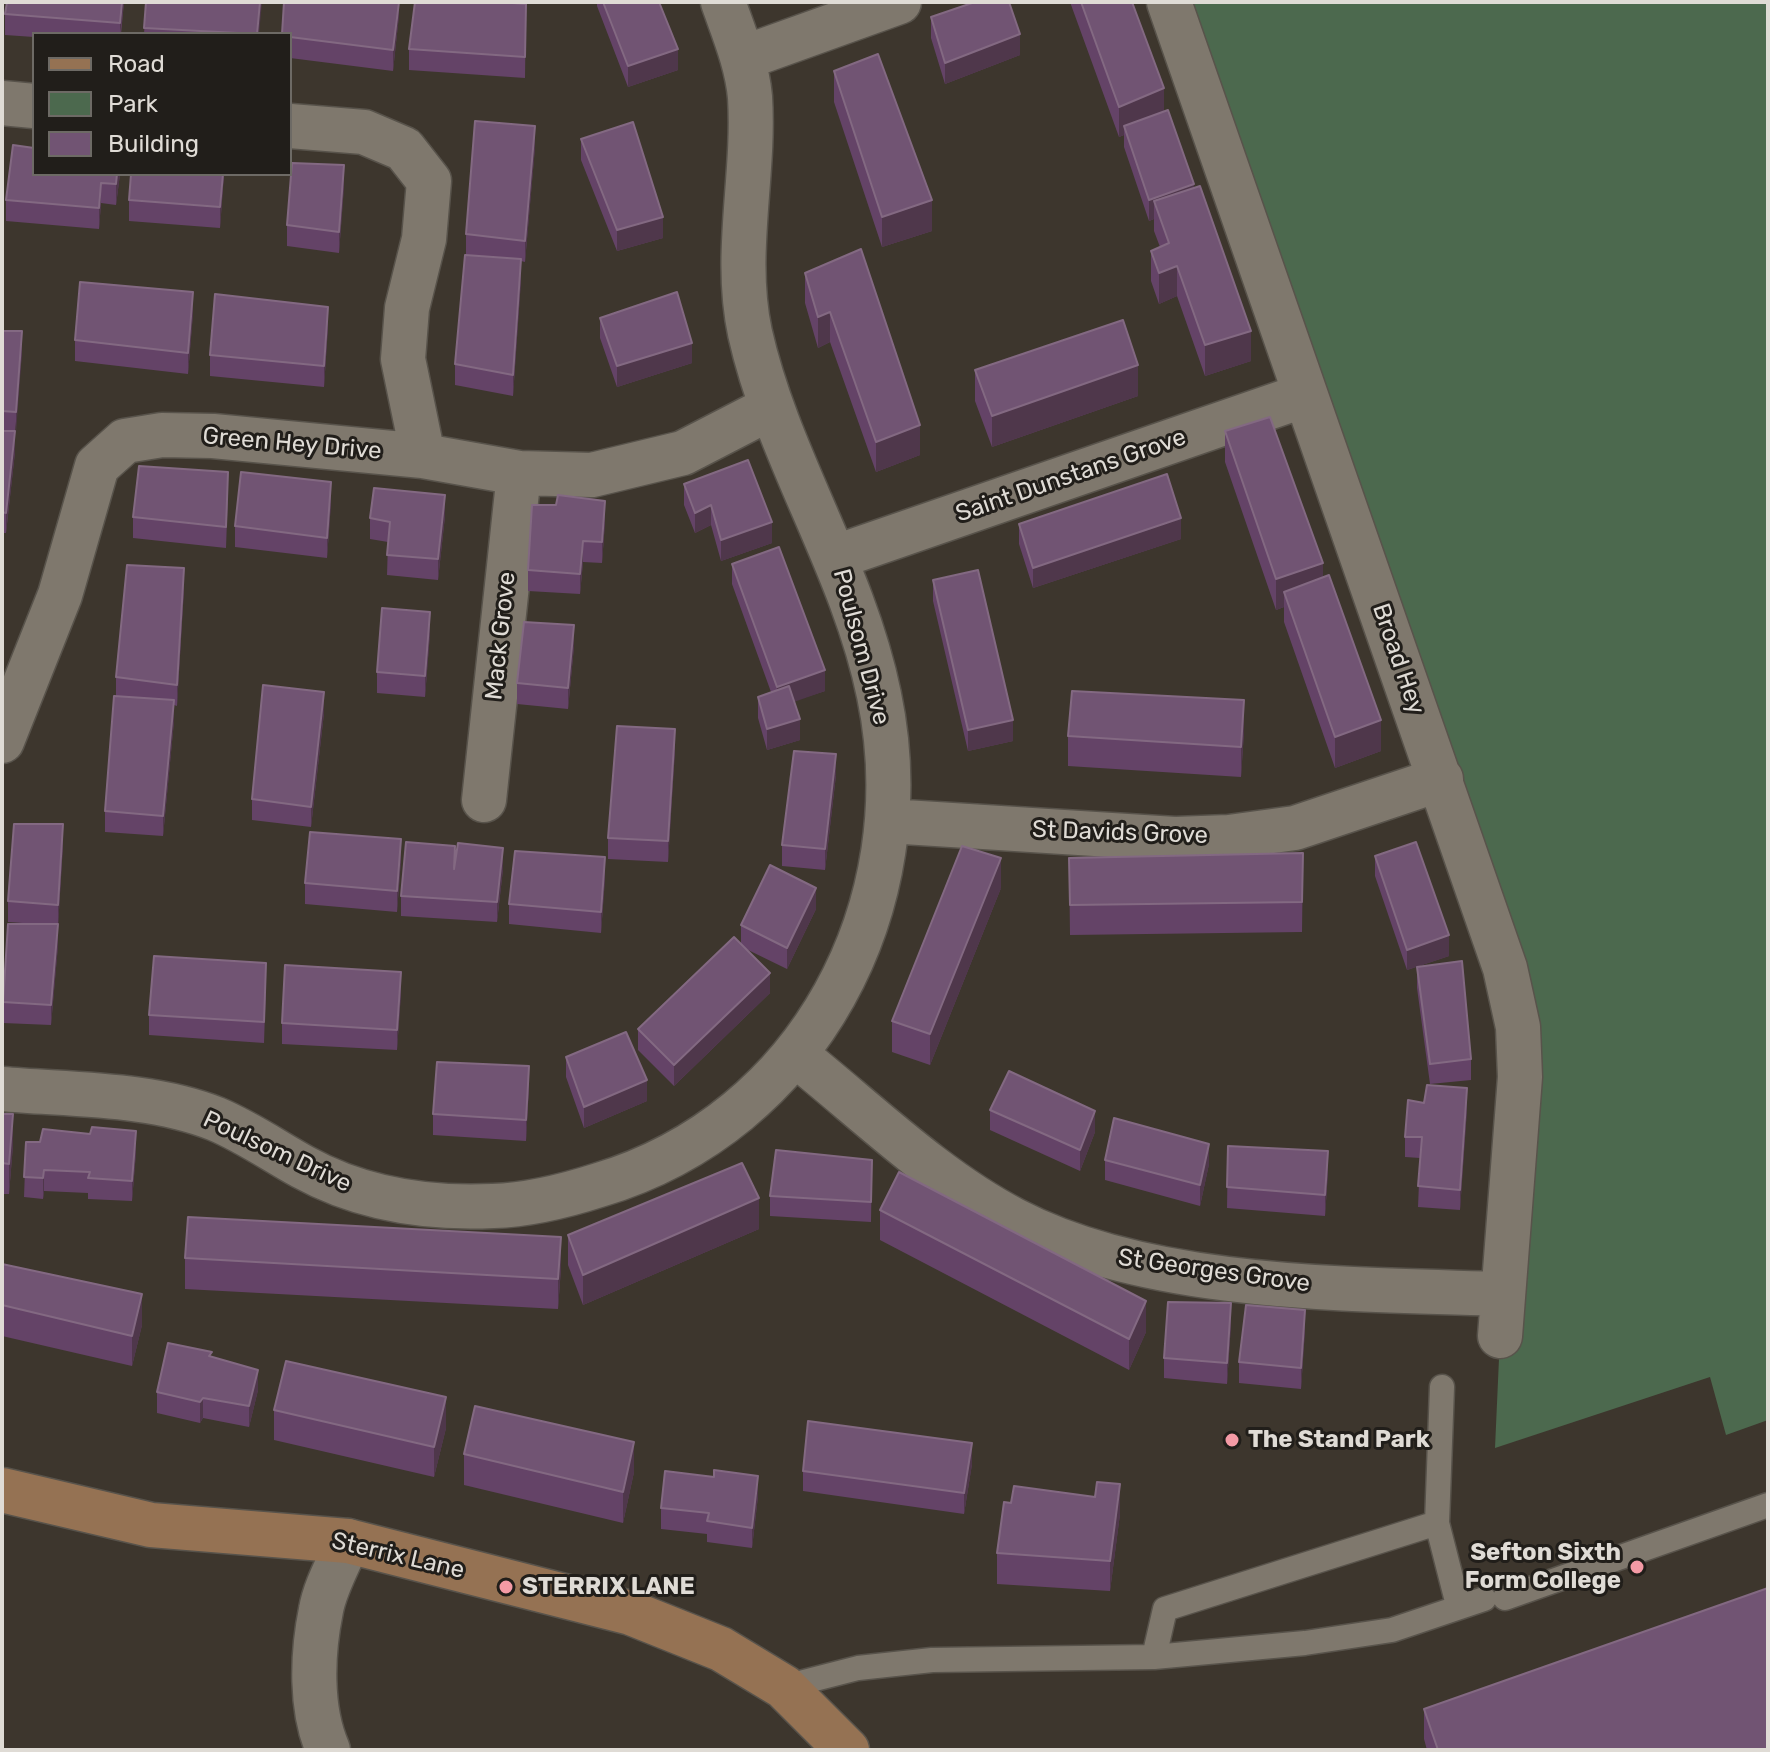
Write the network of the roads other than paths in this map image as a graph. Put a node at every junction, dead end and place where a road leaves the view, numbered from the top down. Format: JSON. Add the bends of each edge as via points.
{"nodes":[{"id":1,"x":723,"y":2,"type":"edge"},
{"id":2,"x":899,"y":2,"type":"edge"},
{"id":3,"x":1169,"y":2,"type":"edge"},
{"id":4,"x":743,"y":58,"type":"junction"},
{"id":5,"x":2,"y":103,"type":"edge"},
{"id":6,"x":32,"y":106,"type":"edge"},
{"id":7,"x":292,"y":126,"type":"edge"},
{"id":8,"x":1305,"y":395,"type":"junction"},
{"id":9,"x":772,"y":407,"type":"junction"},
{"id":10,"x":423,"y":456,"type":"junction"},
{"id":11,"x":519,"y":473,"type":"junction"},
{"id":12,"x":836,"y":557,"type":"junction"},
{"id":13,"x":2,"y":741,"type":"edge"},
{"id":14,"x":1441,"y":779,"type":"junction"},
{"id":15,"x":484,"y":800,"type":"dead end"},
{"id":16,"x":888,"y":821,"type":"junction"},
{"id":17,"x":796,"y":1055,"type":"junction"},
{"id":18,"x":2,"y":1089,"type":"edge"},
{"id":19,"x":1501,"y":1315,"type":"joint"},
{"id":20,"x":1442,"y":1387,"type":"dead end"},
{"id":21,"x":2,"y":1490,"type":"edge"},
{"id":22,"x":1768,"y":1505,"type":"edge"},
{"id":23,"x":1437,"y":1523,"type":"junction"},
{"id":24,"x":348,"y":1541,"type":"junction"},
{"id":25,"x":1458,"y":1605,"type":"junction"},
{"id":26,"x":1154,"y":1657,"type":"junction"},
{"id":27,"x":784,"y":1687,"type":"junction"},
{"id":28,"x":328,"y":1750,"type":"edge"},
{"id":29,"x":847,"y":1750,"type":"edge"}],
"edges":[{"from":1,"to":4,"type":"street","name":"Poulsom Drive"},
{"from":2,"to":4,"type":"street"},
{"from":3,"to":8,"type":"street","name":"Broad Hey"},
{"from":4,"to":9,"type":"street","name":"Poulsom Drive","via":[[750,135],[743,279],[750,331]]},
{"from":5,"to":6,"type":"street"},
{"from":7,"to":10,"type":"street","via":[[364,132],[404,149],[429,181],[403,359]]},
{"from":8,"to":12,"type":"street","name":"Saint Dunstans Grove"},
{"from":8,"to":14,"type":"street","name":"Broad Hey"},
{"from":9,"to":11,"type":"street","name":"Green Hey Drive","via":[[683,453],[592,475]]},
{"from":9,"to":12,"type":"street","name":"Poulsom Drive"},
{"from":10,"to":11,"type":"street","name":"Green Hey Drive"},
{"from":10,"to":13,"type":"street","name":"Green Hey Drive","via":[[213,436],[125,441],[97,466],[60,595]]},
{"from":11,"to":15,"type":"street","name":"Mack Grove"},
{"from":12,"to":16,"type":"street","name":"Poulsom Drive","via":[[879,694]]},
{"from":14,"to":16,"type":"street","name":"St Davids Grove","via":[[1295,828],[1229,837],[1175,839]]},
{"from":14,"to":19,"type":"street","name":"Broad Hey","via":[[1492,926],[1518,1027],[1518,1125]]},
{"from":16,"to":17,"type":"street","name":"Poulsom Drive","via":[[863,931],[846,972]]},
{"from":17,"to":18,"type":"street","name":"Poulsom Drive","via":[[732,1117],[669,1159],[566,1195],[499,1206],[397,1201],[350,1189],[215,1119],[172,1106]]},
{"from":17,"to":19,"type":"street","name":"St Georges Grove","via":[[963,1189],[1063,1243],[1185,1272],[1338,1288]]},
{"from":20,"to":23,"type":"lane"},
{"from":21,"to":24,"type":"street","name":"Sterrix Lane","via":[[151,1525]]},
{"from":22,"to":25,"type":"lane","via":[[1494,1598]]},
{"from":23,"to":25,"type":"lane"},
{"from":23,"to":26,"type":"lane","via":[[1165,1609]]},
{"from":24,"to":27,"type":"street","name":"Sterrix Lane","via":[[631,1613],[721,1649]]},
{"from":24,"to":28,"type":"street","via":[[321,1607],[316,1649],[320,1731]]},
{"from":25,"to":26,"type":"lane","via":[[1392,1630]]},
{"from":26,"to":27,"type":"lane","via":[[932,1660],[858,1668]]},
{"from":27,"to":29,"type":"street","name":"Sterrix Lane"}]}
